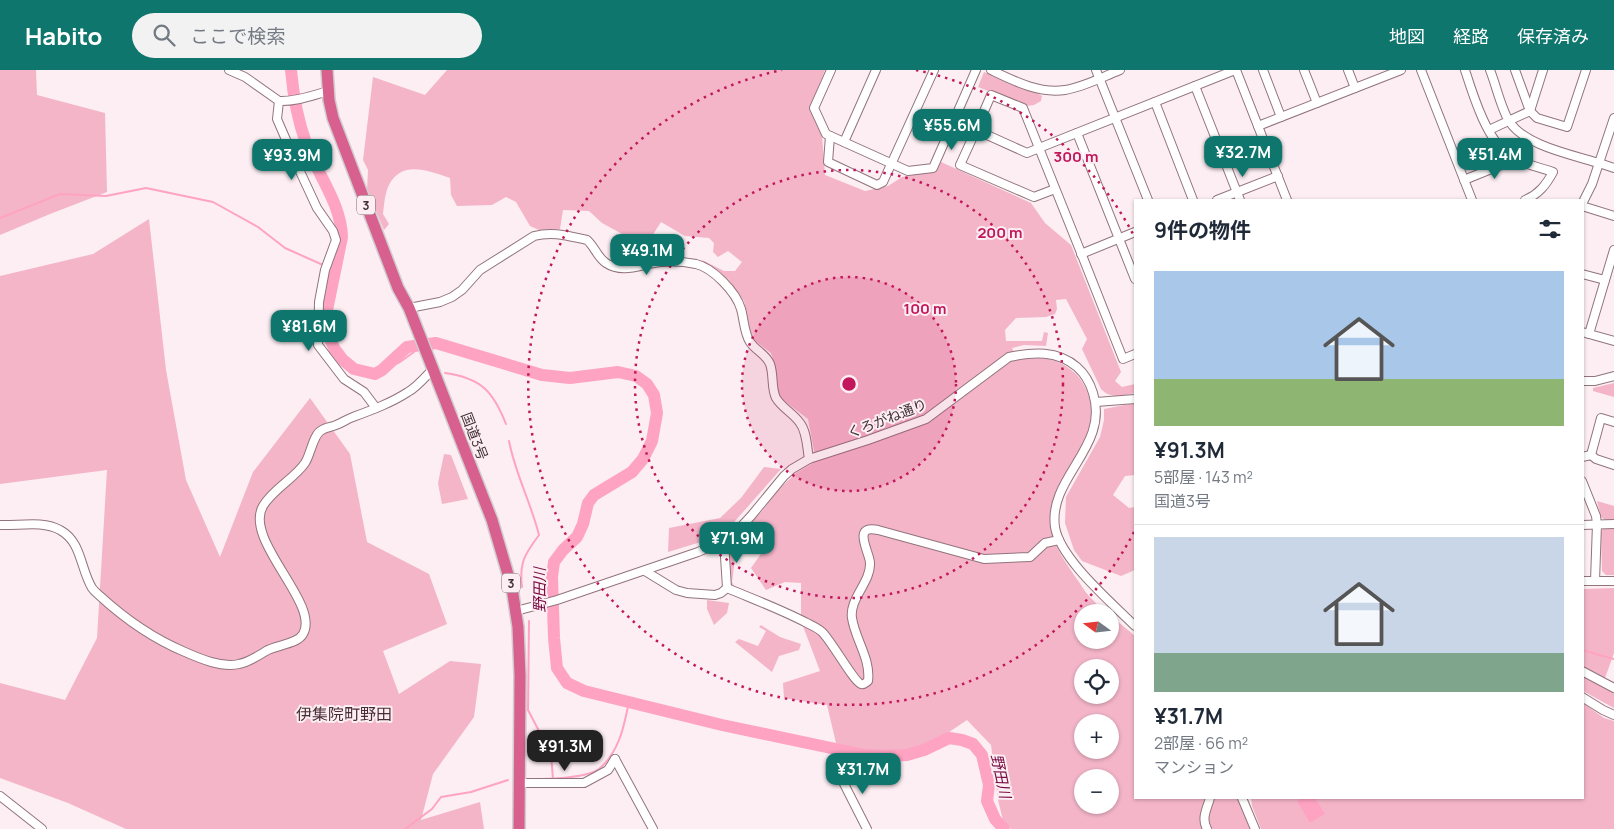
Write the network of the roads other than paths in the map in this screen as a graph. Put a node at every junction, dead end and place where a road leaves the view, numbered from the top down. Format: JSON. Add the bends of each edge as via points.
{"nodes":[{"id":1,"x":229,"y":70,"type":"edge"},
{"id":2,"x":327,"y":70,"type":"edge"},
{"id":3,"x":831,"y":70,"type":"edge"},
{"id":4,"x":876,"y":70,"type":"edge"},
{"id":5,"x":934,"y":70,"type":"edge"},
{"id":6,"x":976,"y":70,"type":"edge"},
{"id":7,"x":991,"y":70,"type":"edge"},
{"id":8,"x":1096,"y":70,"type":"edge"},
{"id":9,"x":1120,"y":70,"type":"edge"},
{"id":10,"x":1235,"y":70,"type":"edge"},
{"id":11,"x":1263,"y":70,"type":"edge"},
{"id":12,"x":1304,"y":70,"type":"edge"},
{"id":13,"x":1348,"y":70,"type":"edge"},
{"id":14,"x":1401,"y":70,"type":"edge"},
{"id":15,"x":1421,"y":70,"type":"edge"},
{"id":16,"x":1465,"y":70,"type":"edge"},
{"id":17,"x":1490,"y":70,"type":"edge"},
{"id":18,"x":1515,"y":70,"type":"edge"},
{"id":19,"x":1543,"y":70,"type":"edge"},
{"id":20,"x":1586,"y":70,"type":"edge"},
{"id":21,"x":1099,"y":78,"type":"junction"},
{"id":22,"x":1195,"y":86,"type":"junction"},
{"id":23,"x":1355,"y":88,"type":"junction"},
{"id":24,"x":329,"y":91,"type":"junction"},
{"id":25,"x":282,"y":101,"type":"junction"},
{"id":26,"x":1155,"y":102,"type":"junction"},
{"id":27,"x":1317,"y":103,"type":"junction"},
{"id":28,"x":1530,"y":110,"type":"junction"},
{"id":29,"x":1281,"y":117,"type":"junction"},
{"id":30,"x":1115,"y":118,"type":"junction"},
{"id":31,"x":1614,"y":118,"type":"edge"},
{"id":32,"x":1509,"y":120,"type":"junction"},
{"id":33,"x":1258,"y":126,"type":"junction"},
{"id":34,"x":976,"y":130,"type":"junction"},
{"id":35,"x":1488,"y":130,"type":"junction"},
{"id":36,"x":1077,"y":133,"type":"junction"},
{"id":37,"x":830,"y":136,"type":"junction"},
{"id":38,"x":844,"y":142,"type":"junction"},
{"id":39,"x":1039,"y":148,"type":"junction"},
{"id":40,"x":1516,"y":159,"type":"junction"},
{"id":41,"x":1597,"y":163,"type":"junction"},
{"id":42,"x":892,"y":164,"type":"junction"},
{"id":43,"x":1614,"y":168,"type":"edge"},
{"id":44,"x":1278,"y":176,"type":"junction"},
{"id":45,"x":1464,"y":180,"type":"junction"},
{"id":46,"x":1055,"y":188,"type":"junction"},
{"id":47,"x":1238,"y":196,"type":"edge"},
{"id":48,"x":1148,"y":199,"type":"edge"},
{"id":49,"x":1193,"y":199,"type":"edge"},
{"id":50,"x":1222,"y":199,"type":"edge"},
{"id":51,"x":1287,"y":199,"type":"edge"},
{"id":52,"x":1472,"y":199,"type":"edge"},
{"id":53,"x":1528,"y":199,"type":"edge"},
{"id":54,"x":1584,"y":201,"type":"edge"},
{"id":55,"x":1584,"y":206,"type":"edge"},
{"id":56,"x":1614,"y":216,"type":"edge"},
{"id":57,"x":1134,"y":232,"type":"edge"},
{"id":58,"x":1119,"y":239,"type":"junction"},
{"id":59,"x":1614,"y":250,"type":"edge"},
{"id":60,"x":1081,"y":254,"type":"junction"},
{"id":61,"x":1584,"y":275,"type":"edge"},
{"id":62,"x":1134,"y":276,"type":"edge"},
{"id":63,"x":1605,"y":280,"type":"junction"},
{"id":64,"x":409,"y":308,"type":"junction"},
{"id":65,"x":1586,"y":333,"type":"edge"},
{"id":66,"x":1614,"y":341,"type":"edge"},
{"id":67,"x":1134,"y":354,"type":"edge"},
{"id":68,"x":433,"y":369,"type":"junction"},
{"id":69,"x":1614,"y":376,"type":"edge"},
{"id":70,"x":1584,"y":381,"type":"edge"},
{"id":71,"x":1134,"y":399,"type":"edge"},
{"id":72,"x":1096,"y":402,"type":"junction"},
{"id":73,"x":376,"y":408,"type":"junction"},
{"id":74,"x":1614,"y":422,"type":"edge"},
{"id":75,"x":1587,"y":456,"type":"edge"},
{"id":76,"x":809,"y":460,"type":"junction"},
{"id":77,"x":1614,"y":465,"type":"edge"},
{"id":78,"x":1584,"y":486,"type":"edge"},
{"id":79,"x":1597,"y":524,"type":"junction"},
{"id":80,"x":1614,"y":524,"type":"edge"},
{"id":81,"x":0,"y":525,"type":"edge"},
{"id":82,"x":1584,"y":525,"type":"edge"},
{"id":83,"x":1058,"y":540,"type":"junction"},
{"id":84,"x":724,"y":541,"type":"junction"},
{"id":85,"x":645,"y":570,"type":"junction"},
{"id":86,"x":1584,"y":581,"type":"edge"},
{"id":87,"x":1595,"y":581,"type":"junction"},
{"id":88,"x":1614,"y":581,"type":"edge"},
{"id":89,"x":727,"y":588,"type":"junction"},
{"id":90,"x":516,"y":611,"type":"junction"},
{"id":91,"x":1134,"y":625,"type":"edge"},
{"id":92,"x":1584,"y":672,"type":"edge"},
{"id":93,"x":1614,"y":688,"type":"edge"},
{"id":94,"x":1584,"y":698,"type":"edge"},
{"id":95,"x":1614,"y":714,"type":"edge"},
{"id":96,"x":838,"y":772,"type":"dead end"},
{"id":97,"x":518,"y":783,"type":"junction"},
{"id":98,"x":0,"y":796,"type":"edge"},
{"id":99,"x":1210,"y":799,"type":"edge"},
{"id":100,"x":1242,"y":799,"type":"edge"},
{"id":101,"x":42,"y":829,"type":"edge"},
{"id":102,"x":519,"y":829,"type":"edge"},
{"id":103,"x":653,"y":829,"type":"edge"},
{"id":104,"x":867,"y":829,"type":"edge"},
{"id":105,"x":1207,"y":829,"type":"edge"},
{"id":106,"x":1255,"y":829,"type":"edge"}],
"edges":[{"from":1,"to":25,"type":"street"},
{"from":2,"to":24,"type":"highway","name":"国道3号","number":"3"},
{"from":3,"to":37,"type":"street","via":[[814,108]]},
{"from":4,"to":38,"type":"street"},
{"from":5,"to":42,"type":"street"},
{"from":6,"to":42,"type":"street","via":[[932,168],[908,171]]},
{"from":7,"to":21,"type":"street","via":[[1023,84],[1049,90],[1064,90]]},
{"from":8,"to":21,"type":"street"},
{"from":9,"to":21,"type":"street"},
{"from":10,"to":22,"type":"street"},
{"from":10,"to":33,"type":"street"},
{"from":11,"to":29,"type":"street"},
{"from":12,"to":27,"type":"street"},
{"from":13,"to":23,"type":"street"},
{"from":14,"to":23,"type":"street"},
{"from":15,"to":45,"type":"street"},
{"from":16,"to":35,"type":"street"},
{"from":17,"to":32,"type":"street"},
{"from":18,"to":28,"type":"street"},
{"from":19,"to":28,"type":"street"},
{"from":20,"to":28,"type":"street","via":[[1567,127],[1537,118]]},
{"from":21,"to":30,"type":"street"},
{"from":22,"to":26,"type":"street"},
{"from":22,"to":47,"type":"street"},
{"from":23,"to":27,"type":"street"},
{"from":24,"to":25,"type":"street"},
{"from":24,"to":64,"type":"highway","name":"国道3号","number":"3","via":[[333,118],[398,288]]},
{"from":25,"to":73,"type":"street","via":[[277,119],[320,215],[336,240],[319,302],[318,345],[344,379],[364,392]]},
{"from":26,"to":30,"type":"street"},
{"from":26,"to":49,"type":"street"},
{"from":27,"to":29,"type":"street"},
{"from":28,"to":32,"type":"street"},
{"from":29,"to":33,"type":"street"},
{"from":30,"to":36,"type":"street"},
{"from":30,"to":48,"type":"street"},
{"from":31,"to":41,"type":"street"},
{"from":32,"to":35,"type":"street"},
{"from":32,"to":41,"type":"street","via":[[1530,140]]},
{"from":33,"to":44,"type":"street"},
{"from":34,"to":39,"type":"street","via":[[1027,153]]},
{"from":34,"to":39,"type":"street","via":[[991,95],[1023,108]]},
{"from":34,"to":46,"type":"street","via":[[960,165],[1034,197]]},
{"from":35,"to":40,"type":"street","via":[[1508,155]]},
{"from":36,"to":39,"type":"street"},
{"from":36,"to":58,"type":"street"},
{"from":37,"to":38,"type":"street"},
{"from":37,"to":42,"type":"street","via":[[828,162],[877,185],[883,182]]},
{"from":38,"to":42,"type":"street"},
{"from":39,"to":46,"type":"street"},
{"from":40,"to":45,"type":"street"},
{"from":40,"to":53,"type":"street","via":[[1553,172],[1546,185]]},
{"from":41,"to":43,"type":"street"},
{"from":41,"to":54,"type":"street"},
{"from":44,"to":47,"type":"street"},
{"from":44,"to":51,"type":"street"},
{"from":45,"to":52,"type":"street"},
{"from":46,"to":60,"type":"street"},
{"from":47,"to":50,"type":"street"},
{"from":55,"to":56,"type":"street"},
{"from":57,"to":58,"type":"street"},
{"from":58,"to":60,"type":"street"},
{"from":58,"to":62,"type":"street"},
{"from":59,"to":63,"type":"street"},
{"from":60,"to":67,"type":"street","via":[[1123,359]]},
{"from":61,"to":63,"type":"street"},
{"from":63,"to":65,"type":"street"},
{"from":64,"to":68,"type":"highway","name":"国道3号","number":"3"},
{"from":64,"to":76,"type":"street","via":[[440,302],[452,296],[480,270],[534,236],[543,234],[587,240],[598,257],[621,268],[663,261],[699,265],[716,276],[737,299],[750,342],[765,355],[770,365],[775,397],[805,432]]},
{"from":65,"to":66,"type":"street"},
{"from":68,"to":73,"type":"street","via":[[410,392]]},
{"from":68,"to":90,"type":"highway","name":"国道3号","number":"3","via":[[492,520]]},
{"from":69,"to":70,"type":"street"},
{"from":71,"to":72,"type":"street"},
{"from":72,"to":76,"type":"street","name":"くろがね通り","via":[[1082,372],[1057,355],[1009,357],[926,419]]},
{"from":72,"to":83,"type":"street","name":"くろがね通り","via":[[1094,430],[1057,504],[1055,528]]},
{"from":73,"to":81,"type":"street","via":[[321,430],[304,464],[263,506],[259,520],[262,533],[301,603],[306,625],[299,638],[249,661],[228,665],[205,660],[161,640],[129,619],[93,588],[84,572],[80,554],[60,530],[45,525]]},
{"from":74,"to":75,"type":"street","via":[[1601,418]]},
{"from":75,"to":77,"type":"street"},
{"from":76,"to":84,"type":"street","name":"くろがね通り","via":[[784,476]]},
{"from":78,"to":79,"type":"street"},
{"from":79,"to":80,"type":"street"},
{"from":79,"to":82,"type":"street"},
{"from":79,"to":87,"type":"street"},
{"from":83,"to":89,"type":"street","via":[[1045,543],[1030,557],[984,560],[872,528],[868,530],[863,541],[870,563],[851,616],[869,672],[868,681],[864,684],[857,681],[820,630]]},
{"from":83,"to":91,"type":"street","name":"くろがね通り","via":[[1070,560]]},
{"from":84,"to":85,"type":"street","name":"くろがね通り"},
{"from":84,"to":89,"type":"street"},
{"from":85,"to":89,"type":"street","via":[[676,590],[687,593],[715,595]]},
{"from":85,"to":90,"type":"street","name":"くろがね通り"},
{"from":86,"to":87,"type":"street"},
{"from":87,"to":88,"type":"street"},
{"from":90,"to":97,"type":"highway","name":"国道3号","number":"3","via":[[520,675]]},
{"from":92,"to":93,"type":"street"},
{"from":94,"to":95,"type":"street"},
{"from":96,"to":104,"type":"street"},
{"from":97,"to":102,"type":"highway","name":"国道3号","number":"3"},
{"from":97,"to":103,"type":"street","via":[[584,783],[608,770],[615,759]]},
{"from":98,"to":101,"type":"street"},
{"from":99,"to":105,"type":"street","via":[[1204,813]]},
{"from":100,"to":106,"type":"street"}]}
